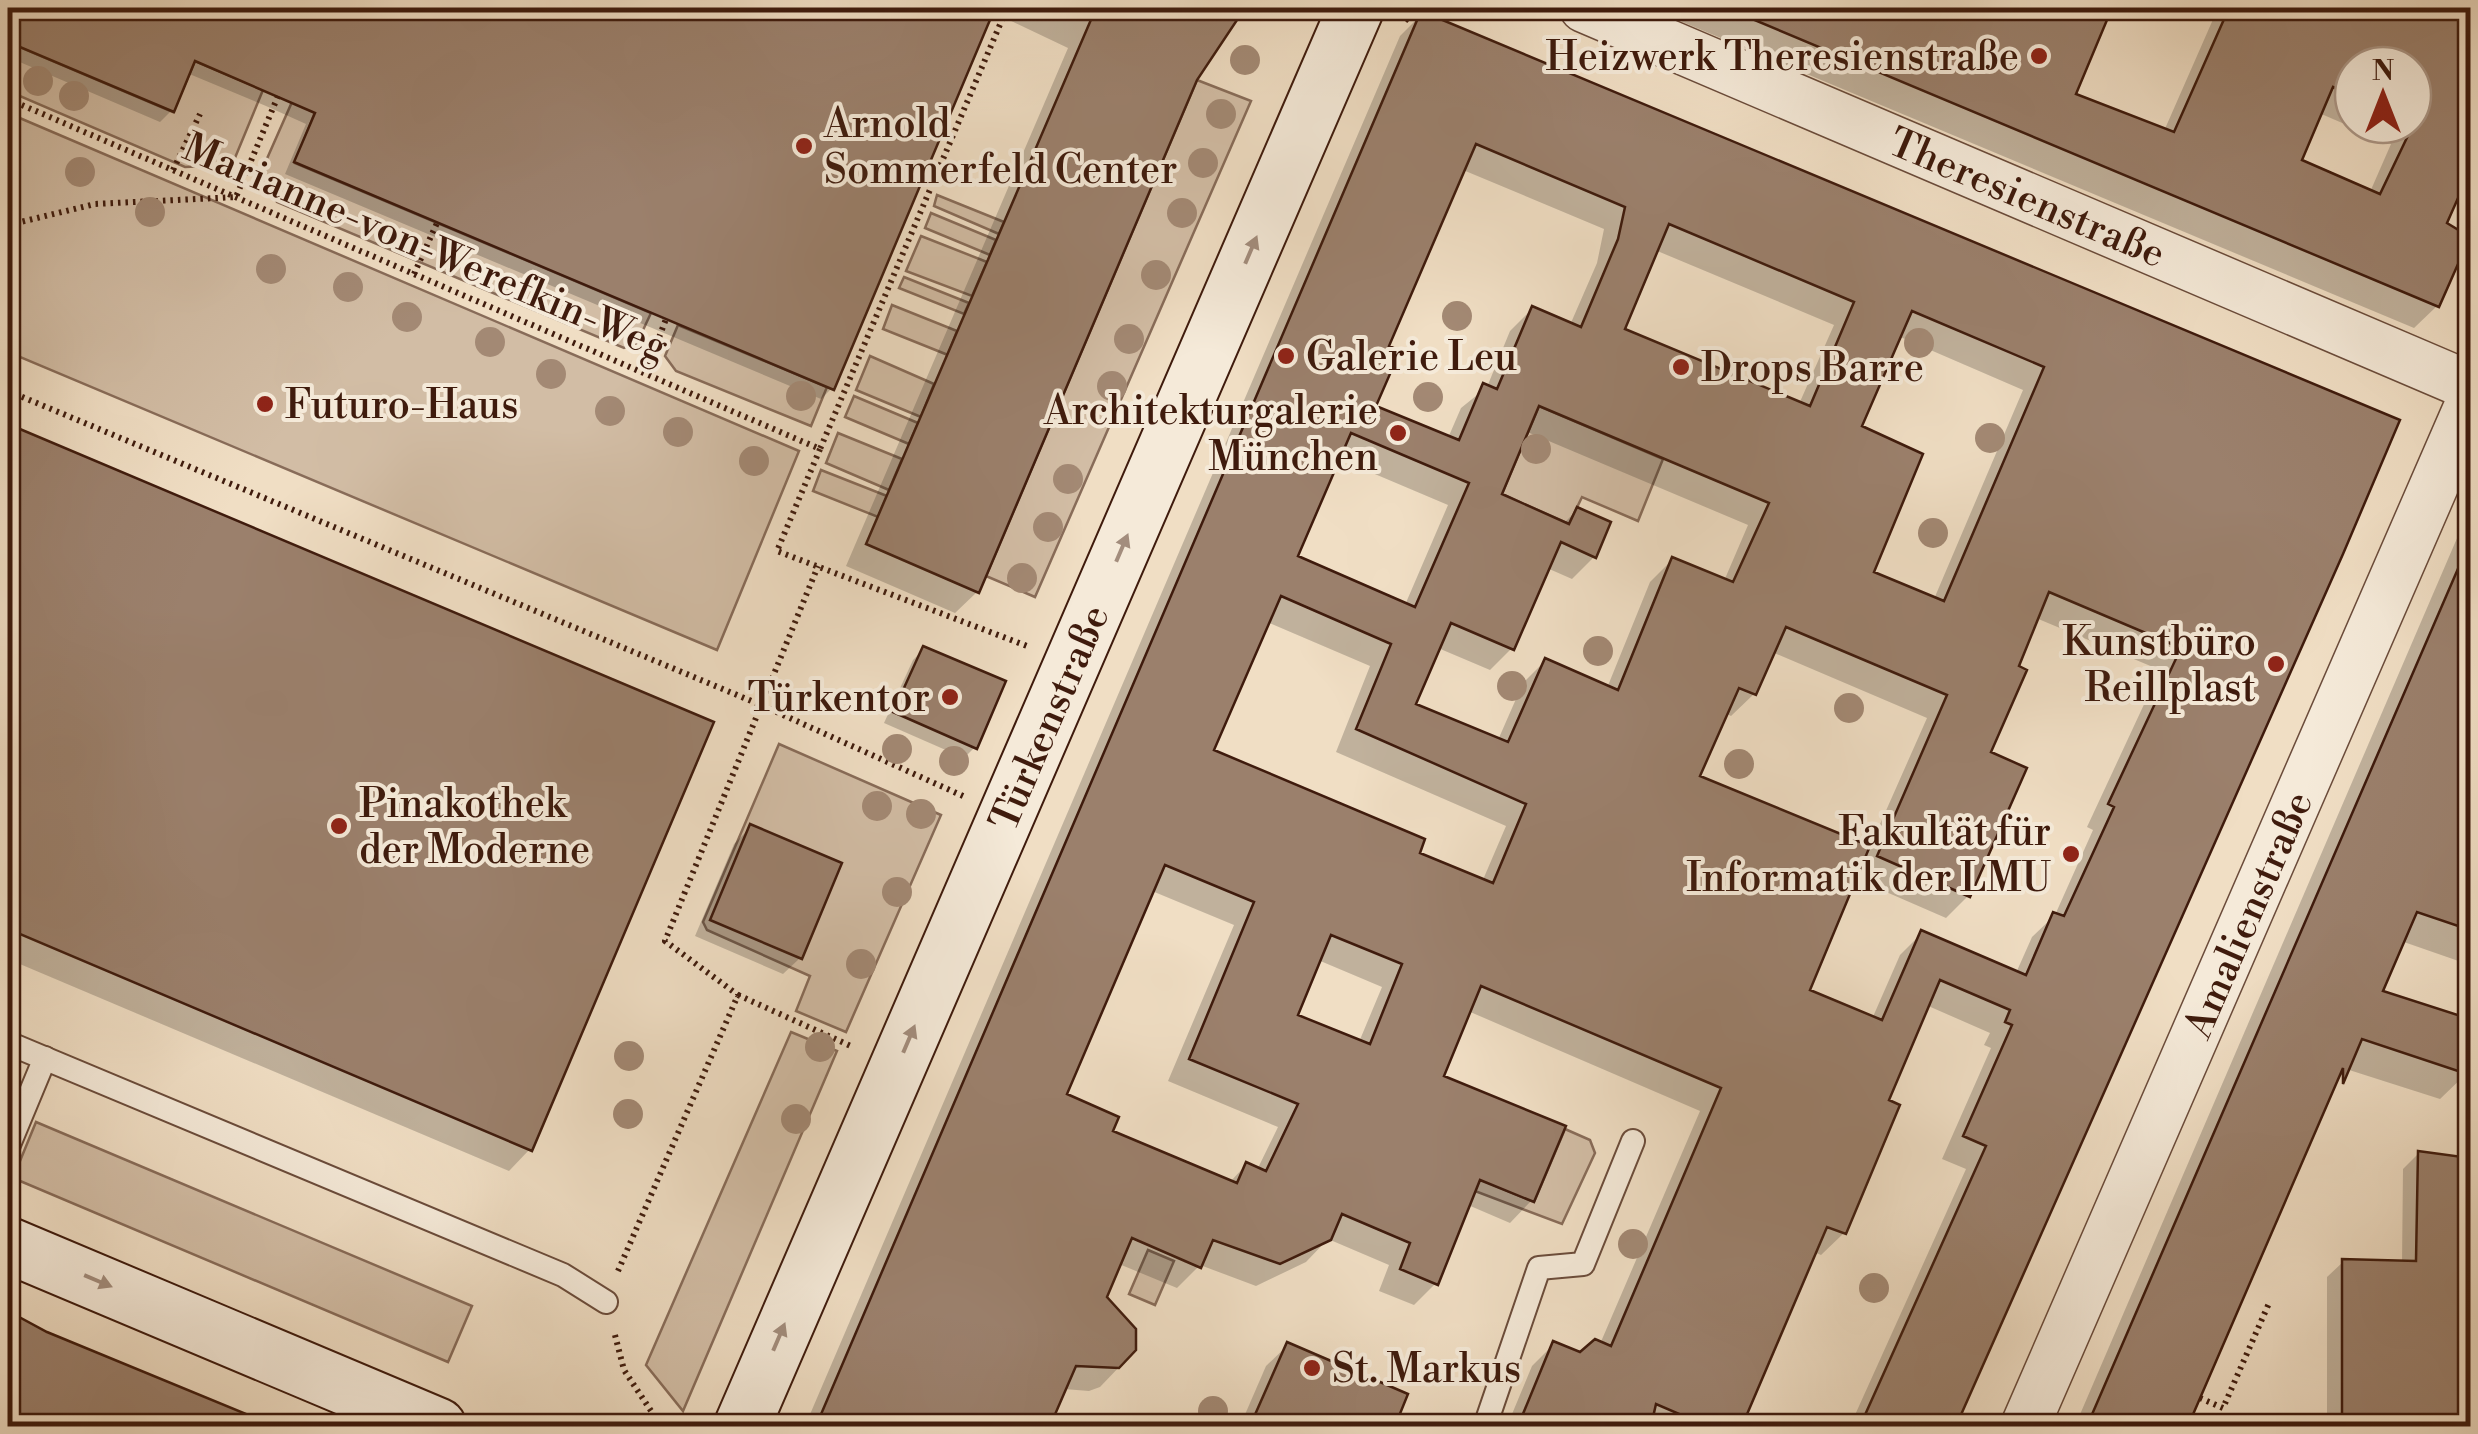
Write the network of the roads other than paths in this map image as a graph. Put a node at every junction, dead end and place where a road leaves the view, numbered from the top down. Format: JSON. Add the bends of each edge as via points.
{"nodes":[{"id":1,"x":1356,"y":8,"type":"edge"},
{"id":2,"x":1584,"y":8,"type":"edge"},
{"id":3,"x":2470,"y":386,"type":"edge"},
{"id":4,"x":2470,"y":403,"type":"edge"},
{"id":5,"x":8,"y":1043,"type":"edge"},
{"id":6,"x":45,"y":1058,"type":"junction"},
{"id":7,"x":1633,"y":1141,"type":"dead end"},
{"id":8,"x":8,"y":1147,"type":"edge"},
{"id":9,"x":8,"y":1245,"type":"edge"},
{"id":10,"x":606,"y":1302,"type":"road end"},
{"id":11,"x":438,"y":1426,"type":"edge"},
{"id":12,"x":742,"y":1426,"type":"edge"},
{"id":13,"x":1485,"y":1426,"type":"edge"},
{"id":14,"x":2026,"y":1426,"type":"edge"}],
"edges":[{"from":12,"to":1,"type":"main road","name":"Türkenstraße","one_way":true},
{"from":2,"to":3,"type":"street","name":"Theresienstraße"},
{"from":4,"to":14,"type":"street","name":"Amalienstraße"},
{"from":5,"to":6,"type":"lane"},
{"from":6,"to":8,"type":"lane"},
{"from":6,"to":10,"type":"lane","via":[[563,1275]]},
{"from":7,"to":13,"type":"lane","via":[[1583,1264],[1539,1268]]},
{"from":9,"to":11,"type":"main road","one_way":true}]}
